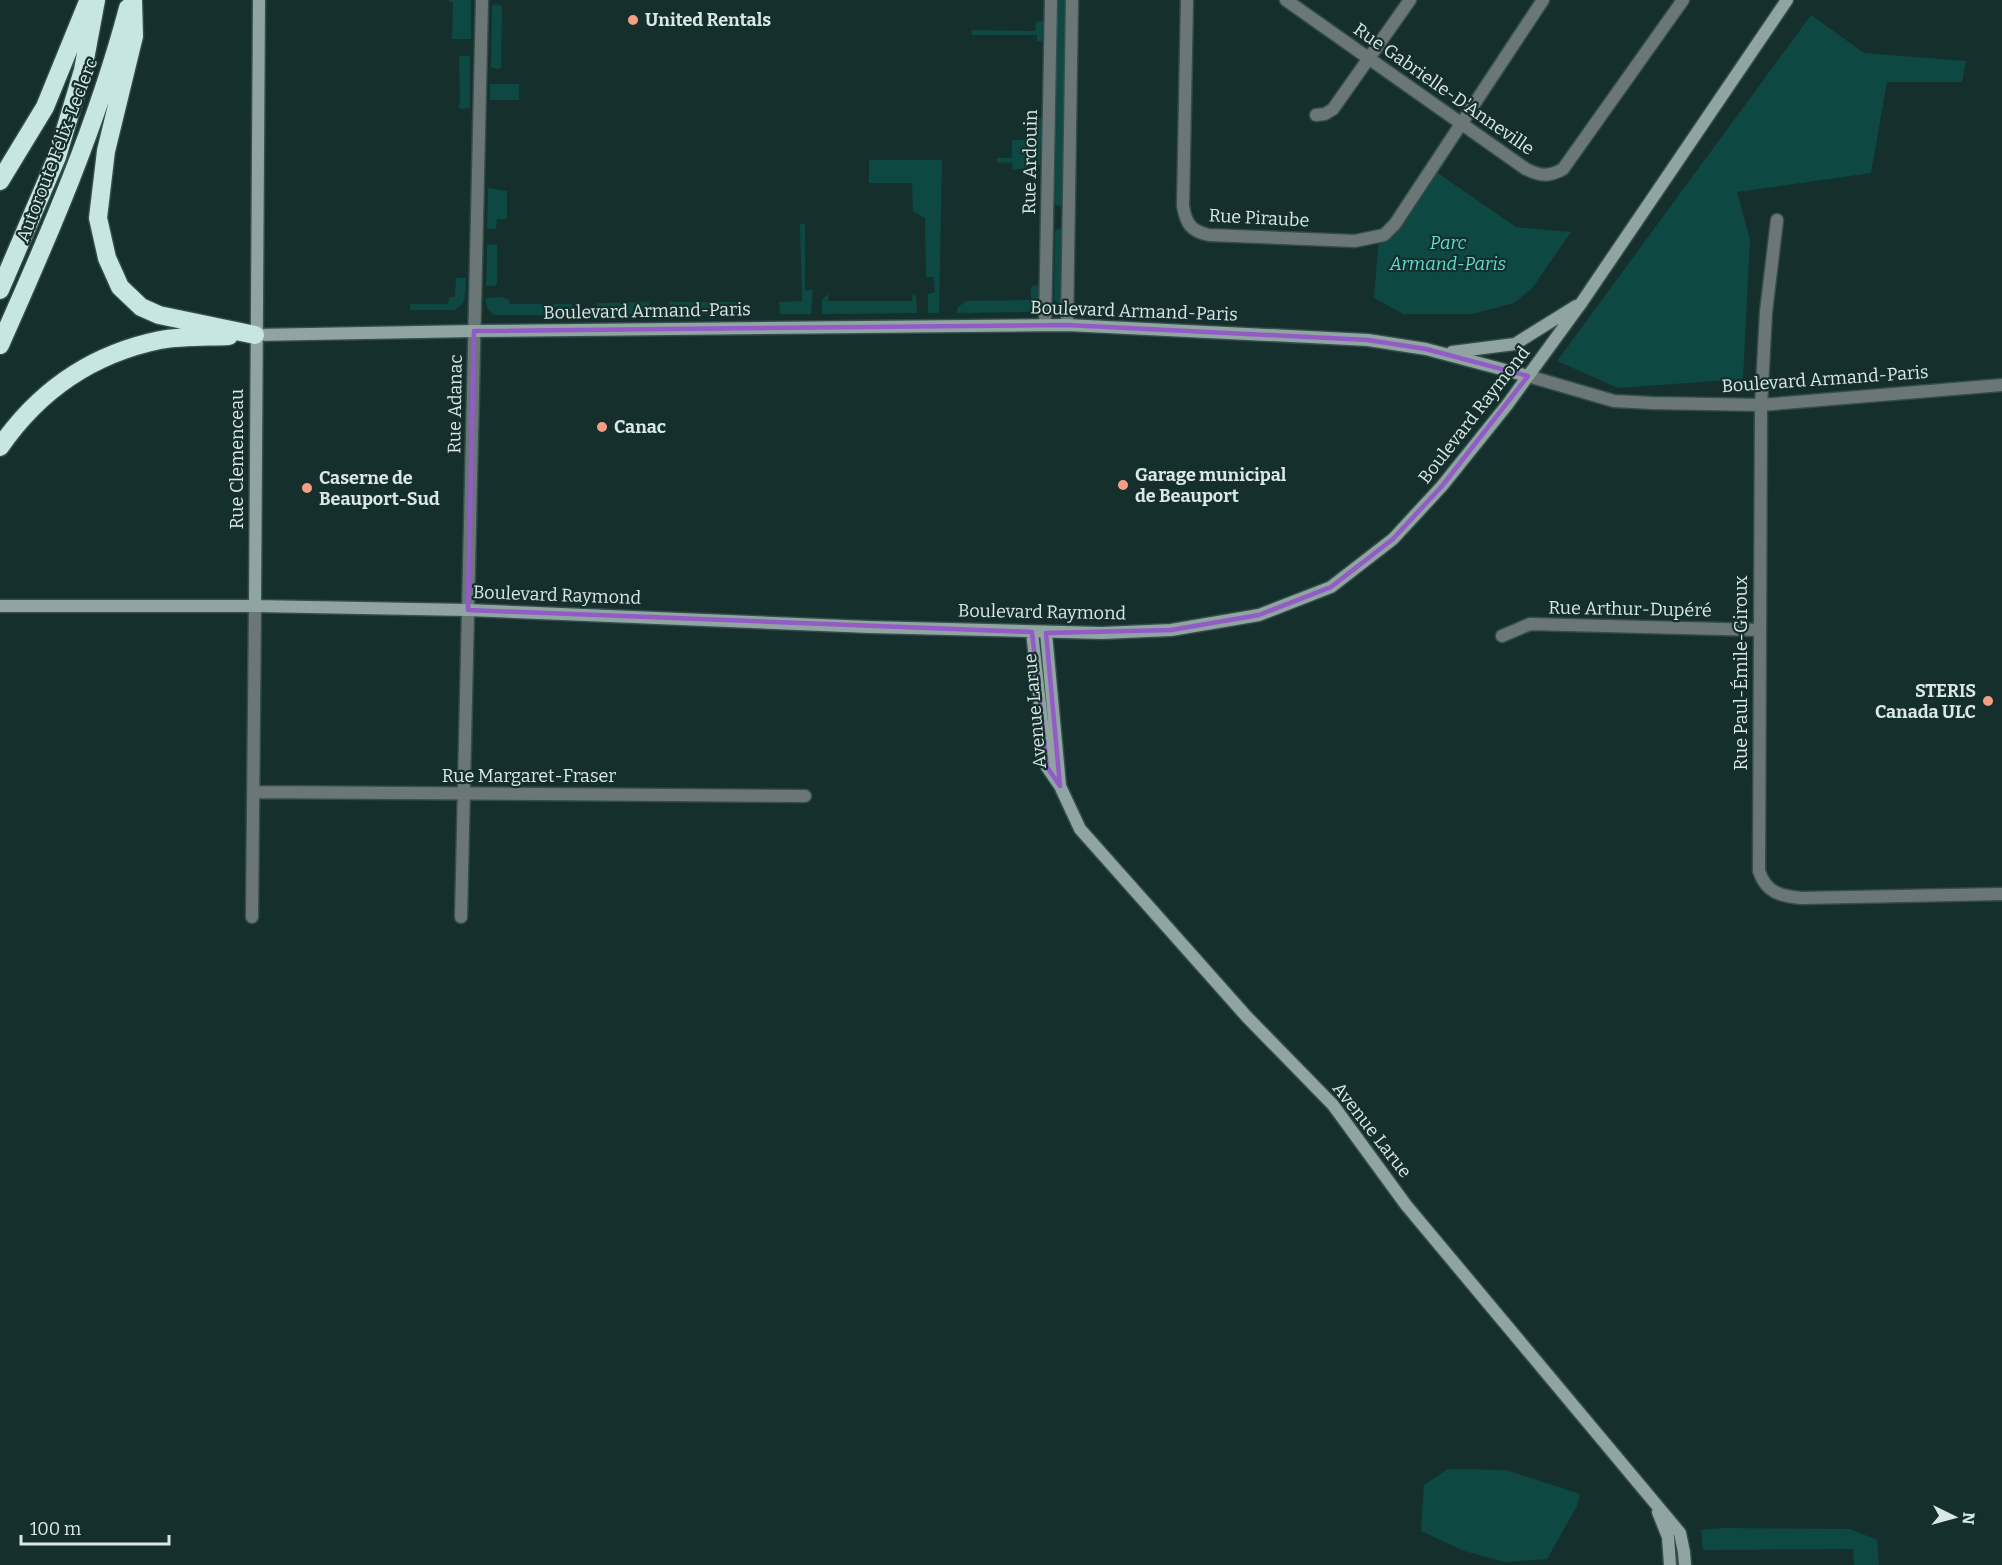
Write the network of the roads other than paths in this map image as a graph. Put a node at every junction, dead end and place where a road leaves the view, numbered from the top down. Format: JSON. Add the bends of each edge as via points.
{"nodes":[{"id":1,"x":89,"y":0,"type":"edge"},
{"id":2,"x":96,"y":0,"type":"edge"},
{"id":3,"x":131,"y":0,"type":"edge"},
{"id":4,"x":259,"y":0,"type":"edge"},
{"id":5,"x":482,"y":0,"type":"edge"},
{"id":6,"x":1051,"y":0,"type":"edge"},
{"id":7,"x":1072,"y":0,"type":"edge"},
{"id":8,"x":1187,"y":0,"type":"edge"},
{"id":9,"x":1286,"y":0,"type":"edge"},
{"id":10,"x":1410,"y":0,"type":"edge"},
{"id":11,"x":1543,"y":0,"type":"edge"},
{"id":12,"x":1683,"y":0,"type":"edge"},
{"id":13,"x":1787,"y":0,"type":"edge"},
{"id":14,"x":1369,"y":58,"type":"junction"},
{"id":15,"x":1316,"y":115,"type":"dead end"},
{"id":16,"x":1462,"y":123,"type":"junction"},
{"id":17,"x":0,"y":181,"type":"edge"},
{"id":18,"x":1777,"y":220,"type":"dead end"},
{"id":19,"x":0,"y":290,"type":"edge"},
{"id":20,"x":1582,"y":302,"type":"junction"},
{"id":21,"x":1045,"y":325,"type":"junction"},
{"id":22,"x":1067,"y":325,"type":"junction"},
{"id":23,"x":474,"y":331,"type":"junction"},
{"id":24,"x":255,"y":335,"type":"junction"},
{"id":25,"x":0,"y":345,"type":"edge"},
{"id":26,"x":1443,"y":353,"type":"junction"},
{"id":27,"x":1528,"y":376,"type":"junction"},
{"id":28,"x":2002,"y":385,"type":"edge"},
{"id":29,"x":1761,"y":405,"type":"junction"},
{"id":30,"x":0,"y":447,"type":"edge"},
{"id":31,"x":0,"y":606,"type":"edge"},
{"id":32,"x":255,"y":606,"type":"junction"},
{"id":33,"x":468,"y":610,"type":"junction"},
{"id":34,"x":1760,"y":630,"type":"junction"},
{"id":35,"x":1032,"y":632,"type":"junction"},
{"id":36,"x":1046,"y":633,"type":"junction"},
{"id":37,"x":1503,"y":636,"type":"dead end"},
{"id":38,"x":1060,"y":786,"type":"junction"},
{"id":39,"x":253,"y":792,"type":"junction"},
{"id":40,"x":464,"y":794,"type":"junction"},
{"id":41,"x":805,"y":796,"type":"dead end"},
{"id":42,"x":2002,"y":894,"type":"edge"},
{"id":43,"x":252,"y":917,"type":"dead end"},
{"id":44,"x":461,"y":917,"type":"dead end"},
{"id":45,"x":1653,"y":1500,"type":"junction"},
{"id":46,"x":1670,"y":1565,"type":"edge"},
{"id":47,"x":1685,"y":1565,"type":"edge"}],
"edges":[{"from":1,"to":17,"type":"highway","via":[[45,107]]},
{"from":2,"to":19,"type":"highway","name":"Autoroute Félix-Leclerc","via":[[83,70],[57,157]]},
{"from":3,"to":24,"type":"highway","via":[[134,36],[106,151],[98,218],[107,258],[120,287],[141,307],[159,315]]},
{"from":3,"to":25,"type":"highway","name":"Autoroute Félix-Leclerc","via":[[83,151]]},
{"from":4,"to":24,"type":"street","name":"Rue Clemenceau"},
{"from":5,"to":23,"type":"street","name":"Rue Adanac"},
{"from":6,"to":21,"type":"street","name":"Rue Ardouin"},
{"from":7,"to":22,"type":"street"},
{"from":8,"to":16,"type":"street","name":"Rue Piraube","via":[[1183,206],[1191,229],[1209,236],[1355,241],[1384,235]]},
{"from":9,"to":14,"type":"street","name":"Rue Gabrielle-D'Anneville"},
{"from":10,"to":14,"type":"street"},
{"from":11,"to":16,"type":"street","name":"Rue Piraube"},
{"from":12,"to":16,"type":"street","name":"Rue Gabrielle-D'Anneville","via":[[1563,170],[1544,176],[1536,173]]},
{"from":13,"to":20,"type":"street","name":"Boulevard Raymond"},
{"from":14,"to":15,"type":"street","via":[[1333,109]]},
{"from":14,"to":16,"type":"street","name":"Rue Gabrielle-D'Anneville"},
{"from":18,"to":29,"type":"street","name":"Rue Paul-Émile-Giroux","via":[[1766,312]]},
{"from":20,"to":26,"type":"street","via":[[1515,344]]},
{"from":20,"to":27,"type":"street","name":"Boulevard Raymond"},
{"from":21,"to":22,"type":"street","name":"Boulevard Armand-Paris"},
{"from":21,"to":23,"type":"street","name":"Boulevard Armand-Paris"},
{"from":22,"to":26,"type":"street","name":"Boulevard Armand-Paris","via":[[1340,337]]},
{"from":23,"to":24,"type":"street","name":"Boulevard Armand-Paris"},
{"from":23,"to":33,"type":"street","name":"Rue Adanac"},
{"from":24,"to":30,"type":"highway","via":[[162,340],[89,363],[49,392]]},
{"from":24,"to":32,"type":"street","name":"Rue Clemenceau"},
{"from":26,"to":27,"type":"street","name":"Boulevard Armand-Paris"},
{"from":27,"to":29,"type":"street","name":"Boulevard Armand-Paris","via":[[1614,401]]},
{"from":27,"to":36,"type":"street","name":"Boulevard Raymond","via":[[1471,452],[1393,539],[1331,587],[1259,615],[1171,630]]},
{"from":28,"to":29,"type":"street","name":"Boulevard Armand-Paris"},
{"from":29,"to":34,"type":"street","name":"Rue Paul-Émile-Giroux"},
{"from":31,"to":32,"type":"street","name":"Boulevard Raymond"},
{"from":32,"to":33,"type":"street","name":"Boulevard Raymond"},
{"from":32,"to":39,"type":"street","name":"Rue Clemenceau"},
{"from":33,"to":35,"type":"street","name":"Boulevard Raymond"},
{"from":33,"to":40,"type":"street","name":"Rue Adanac"},
{"from":34,"to":37,"type":"street","name":"Rue Arthur-Dupéré","via":[[1530,624]]},
{"from":34,"to":42,"type":"street","name":"Rue Paul-Émile-Giroux","via":[[1762,882],[1784,896],[1801,898]]},
{"from":35,"to":36,"type":"street","name":"Boulevard Raymond"},
{"from":35,"to":38,"type":"street","name":"Avenue Larue","via":[[1047,767]]},
{"from":36,"to":38,"type":"street","name":"Avenue Larue"},
{"from":38,"to":45,"type":"street","name":"Avenue Larue","via":[[1080,829],[1246,1017],[1333,1105],[1406,1205]]},
{"from":39,"to":40,"type":"street","name":"Rue Margaret-Fraser"},
{"from":39,"to":43,"type":"street","name":"Rue Clemenceau"},
{"from":40,"to":41,"type":"street","name":"Rue Margaret-Fraser"},
{"from":40,"to":44,"type":"street","name":"Rue Adanac"},
{"from":45,"to":46,"type":"street","name":"Avenue Larue","via":[[1668,1536]]},
{"from":45,"to":47,"type":"street","name":"Avenue Larue","via":[[1680,1533]]}]}
